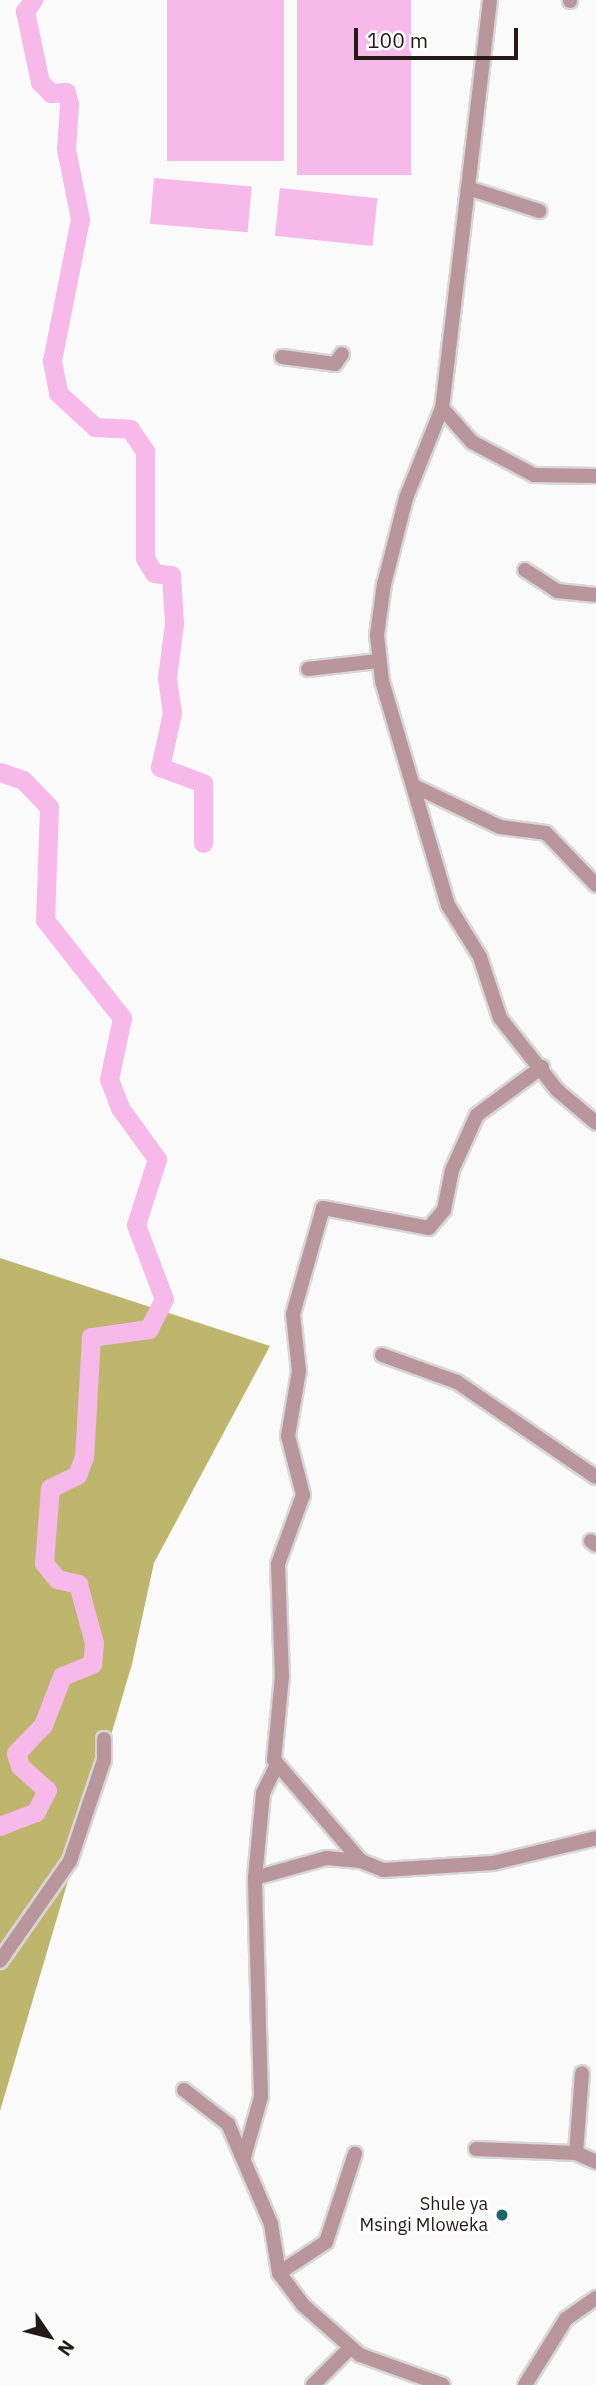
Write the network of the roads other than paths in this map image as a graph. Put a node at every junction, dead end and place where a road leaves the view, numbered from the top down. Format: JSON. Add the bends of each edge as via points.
{"nodes":[{"id":1,"x":491,"y":0,"type":"edge"},
{"id":2,"x":468,"y":188,"type":"junction"},
{"id":3,"x":539,"y":211,"type":"dead end"},
{"id":4,"x":342,"y":354,"type":"dead end"},
{"id":5,"x":282,"y":357,"type":"dead end"},
{"id":6,"x":443,"y":408,"type":"junction"},
{"id":7,"x":596,"y":476,"type":"edge"},
{"id":8,"x":525,"y":570,"type":"dead end"},
{"id":9,"x":596,"y":595,"type":"edge"},
{"id":10,"x":378,"y":661,"type":"junction"},
{"id":11,"x":308,"y":669,"type":"dead end"},
{"id":12,"x":414,"y":786,"type":"junction"},
{"id":13,"x":596,"y":886,"type":"edge"},
{"id":14,"x":542,"y":1067,"type":"junction"},
{"id":15,"x":596,"y":1123,"type":"edge"},
{"id":16,"x":382,"y":1355,"type":"dead end"},
{"id":17,"x":596,"y":1476,"type":"edge"},
{"id":18,"x":104,"y":1739,"type":"dead end"},
{"id":19,"x":276,"y":1766,"type":"junction"},
{"id":20,"x":596,"y":1838,"type":"edge"},
{"id":21,"x":361,"y":1861,"type":"junction"},
{"id":22,"x":256,"y":1878,"type":"junction"},
{"id":23,"x":0,"y":1961,"type":"edge"},
{"id":24,"x":582,"y":2073,"type":"dead end"},
{"id":25,"x":184,"y":2090,"type":"dead end"},
{"id":26,"x":476,"y":2149,"type":"dead end"},
{"id":27,"x":576,"y":2153,"type":"junction"},
{"id":28,"x":355,"y":2154,"type":"dead end"},
{"id":29,"x":244,"y":2157,"type":"junction"},
{"id":30,"x":596,"y":2162,"type":"edge"},
{"id":31,"x":279,"y":2273,"type":"junction"},
{"id":32,"x":596,"y":2298,"type":"edge"},
{"id":33,"x":350,"y":2348,"type":"junction"},
{"id":34,"x":413,"y":2381,"type":"edge"},
{"id":35,"x":313,"y":2385,"type":"edge"},
{"id":36,"x":443,"y":2385,"type":"edge"},
{"id":37,"x":525,"y":2385,"type":"edge"}],
"edges":[{"from":1,"to":2,"type":"street"},
{"from":2,"to":3,"type":"street"},
{"from":2,"to":6,"type":"street"},
{"from":4,"to":5,"type":"street","via":[[335,364],[309,356]]},
{"from":6,"to":7,"type":"street","via":[[472,442],[534,475]]},
{"from":6,"to":10,"type":"street","via":[[399,523],[384,584]]},
{"from":8,"to":9,"type":"street","via":[[557,591]]},
{"from":10,"to":11,"type":"street"},
{"from":10,"to":12,"type":"street"},
{"from":12,"to":13,"type":"street","via":[[500,827],[546,833]]},
{"from":12,"to":14,"type":"street","via":[[448,905],[480,957],[500,1018]]},
{"from":14,"to":15,"type":"street","via":[[557,1090]]},
{"from":14,"to":19,"type":"street","via":[[477,1115],[452,1170],[444,1210],[429,1228],[323,1208],[293,1314],[299,1371],[288,1436],[303,1495],[276,1579],[282,1676]]},
{"from":16,"to":17,"type":"street","via":[[457,1382]]},
{"from":18,"to":23,"type":"street","via":[[104,1760],[69,1861]]},
{"from":19,"to":21,"type":"street"},
{"from":19,"to":22,"type":"street","via":[[263,1793]]},
{"from":20,"to":21,"type":"street","via":[[458,1868],[383,1870]]},
{"from":21,"to":22,"type":"street","via":[[326,1858]]},
{"from":22,"to":29,"type":"street","via":[[261,2097]]},
{"from":24,"to":27,"type":"street"},
{"from":25,"to":29,"type":"street","via":[[228,2124]]},
{"from":26,"to":27,"type":"street"},
{"from":27,"to":30,"type":"street"},
{"from":28,"to":31,"type":"street","via":[[326,2242]]},
{"from":29,"to":31,"type":"street","via":[[271,2224]]},
{"from":31,"to":33,"type":"street"},
{"from":32,"to":37,"type":"street","via":[[566,2319]]},
{"from":33,"to":34,"type":"street"},
{"from":33,"to":35,"type":"street"},
{"from":34,"to":36,"type":"street"}]}
